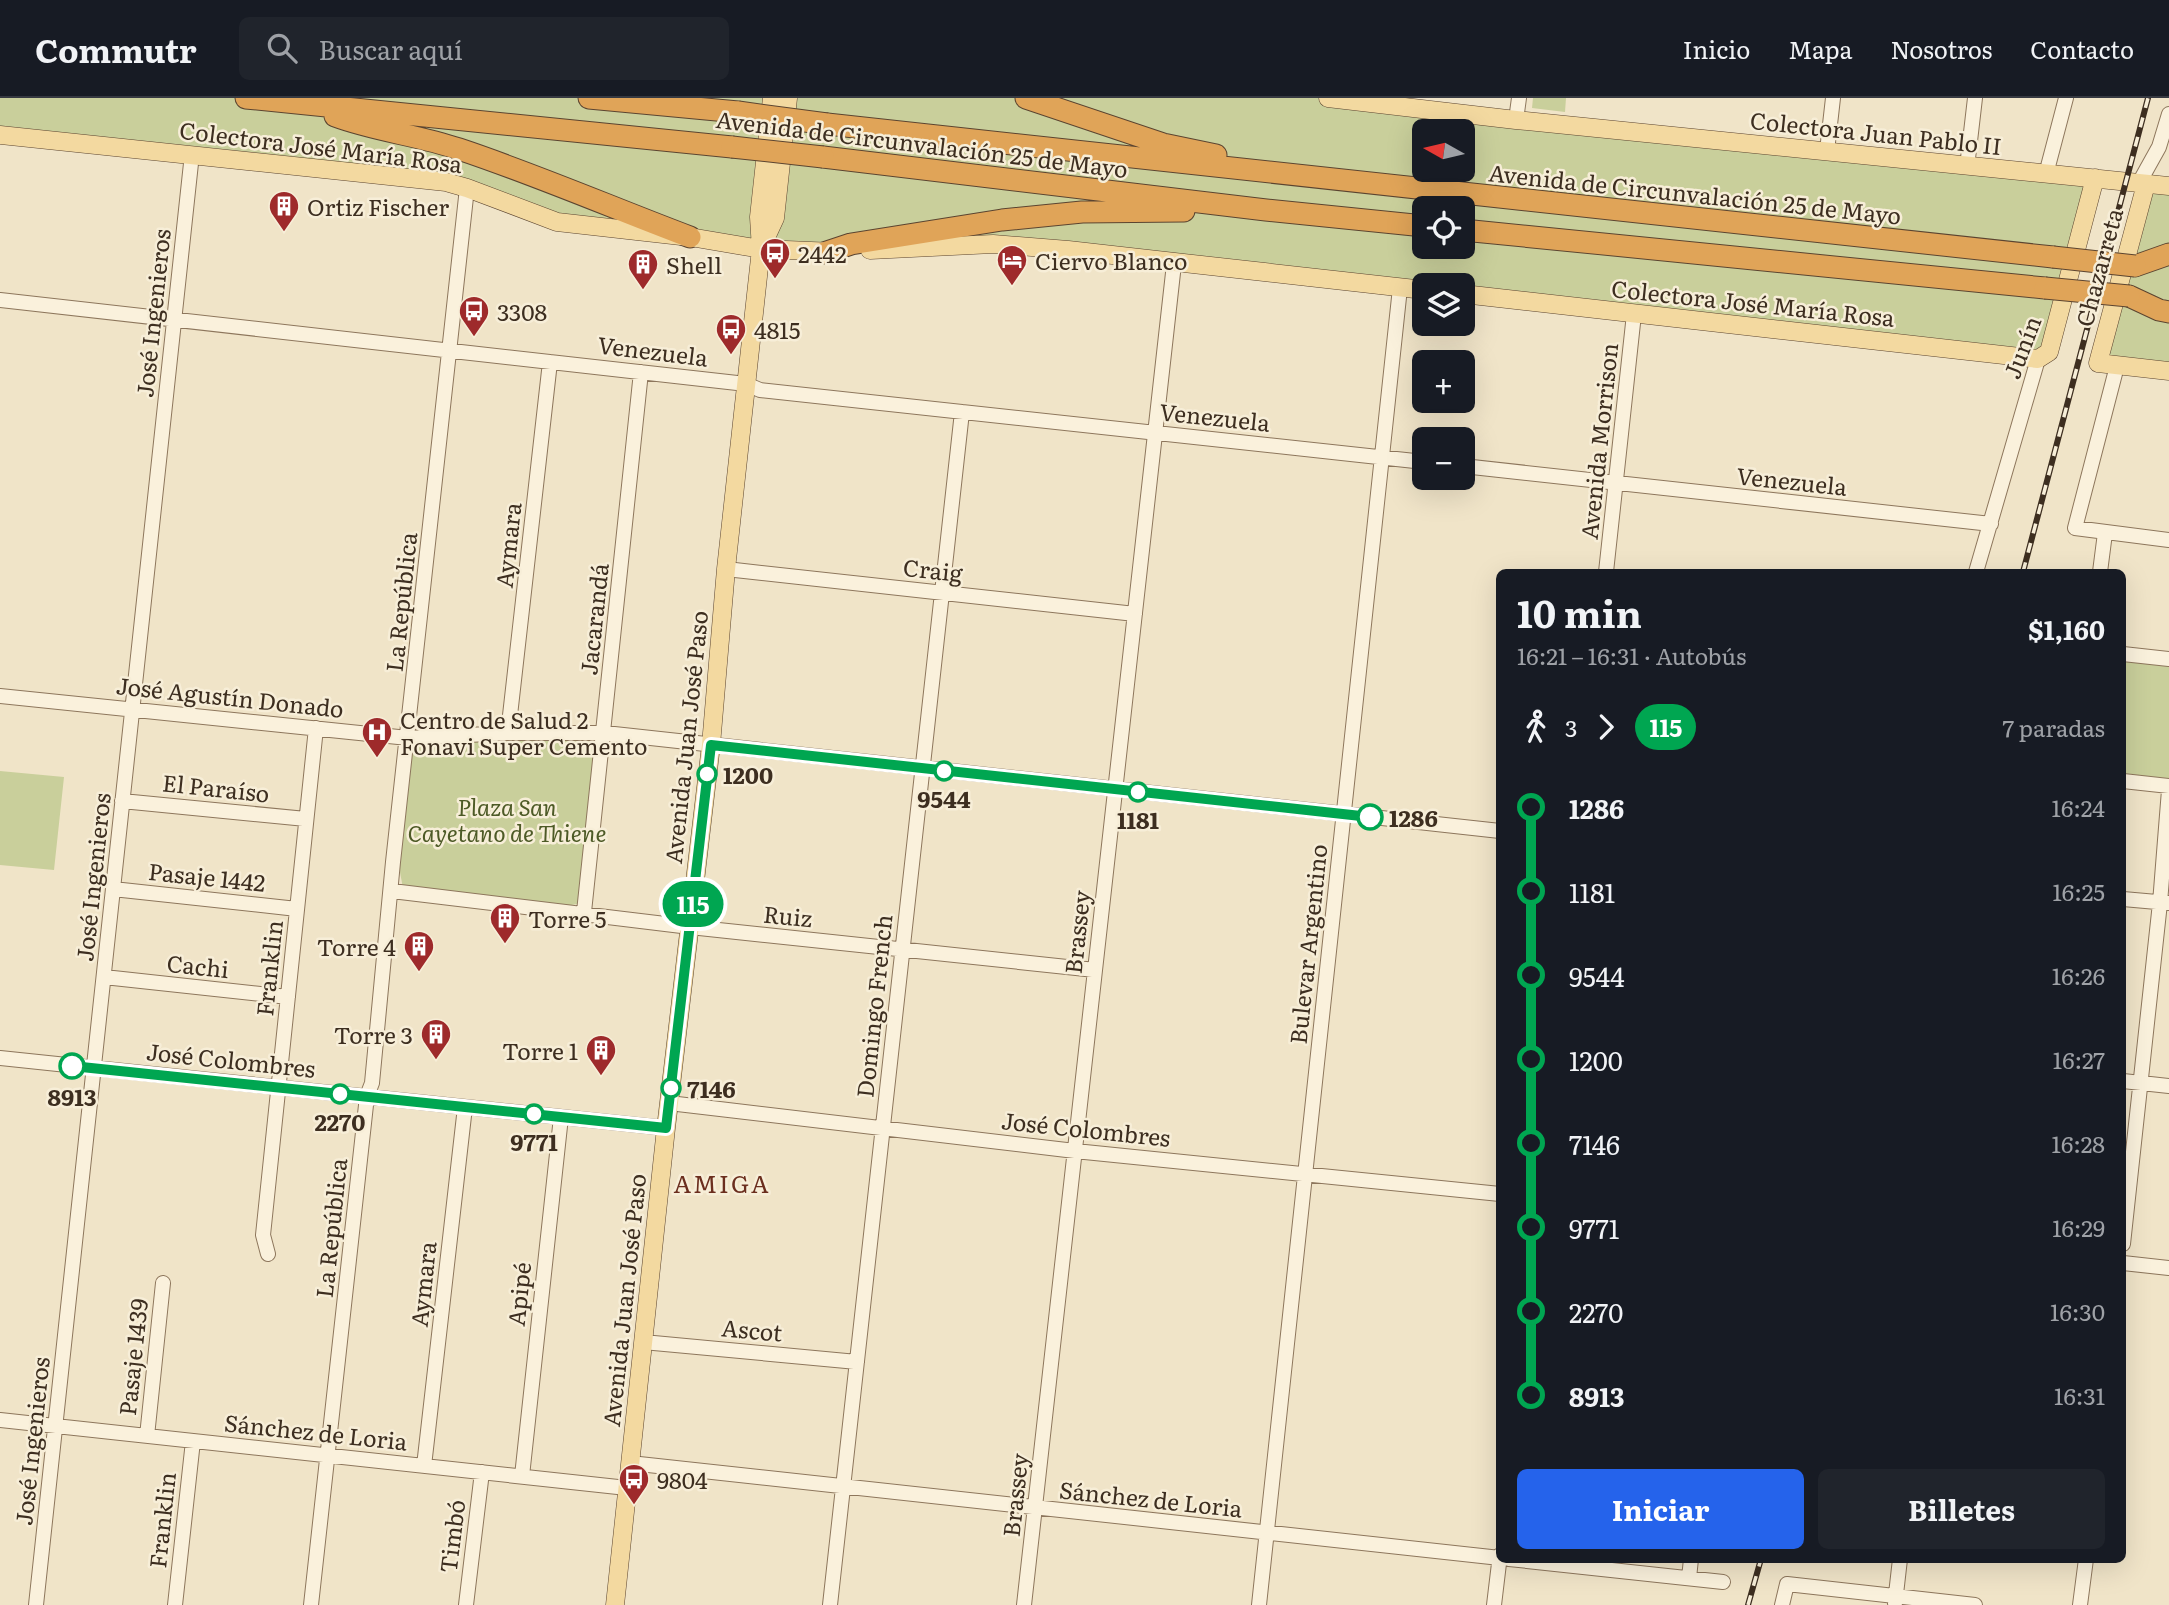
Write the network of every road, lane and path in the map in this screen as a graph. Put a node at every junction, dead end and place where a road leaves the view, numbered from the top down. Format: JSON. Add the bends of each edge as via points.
{"nodes":[{"id":1,"x":246,"y":98,"type":"edge"},
{"id":2,"x":589,"y":98,"type":"edge"},
{"id":3,"x":772,"y":98,"type":"edge"},
{"id":4,"x":788,"y":98,"type":"edge"},
{"id":5,"x":1026,"y":98,"type":"edge"},
{"id":6,"x":1328,"y":98,"type":"edge"},
{"id":7,"x":1519,"y":98,"type":"edge"},
{"id":8,"x":1833,"y":98,"type":"edge"},
{"id":9,"x":1975,"y":98,"type":"edge"},
{"id":10,"x":2066,"y":98,"type":"edge"},
{"id":11,"x":1418,"y":104,"type":"edge"},
{"id":12,"x":303,"y":105,"type":"junction"},
{"id":13,"x":2169,"y":114,"type":"edge"},
{"id":14,"x":1516,"y":120,"type":"junction"},
{"id":15,"x":0,"y":135,"type":"edge"},
{"id":16,"x":1827,"y":151,"type":"junction"},
{"id":17,"x":192,"y":154,"type":"junction"},
{"id":18,"x":1967,"y":167,"type":"junction"},
{"id":19,"x":2046,"y":174,"type":"junction"},
{"id":20,"x":2095,"y":178,"type":"junction"},
{"id":21,"x":1335,"y":180,"type":"junction"},
{"id":22,"x":2142,"y":184,"type":"junction"},
{"id":23,"x":2169,"y":186,"type":"edge"},
{"id":24,"x":467,"y":188,"type":"junction"},
{"id":25,"x":1266,"y":210,"type":"junction"},
{"id":26,"x":1412,"y":225,"type":"edge"},
{"id":27,"x":1475,"y":231,"type":"edge"},
{"id":28,"x":690,"y":237,"type":"junction"},
{"id":29,"x":761,"y":249,"type":"junction"},
{"id":30,"x":824,"y":253,"type":"junction"},
{"id":31,"x":2169,"y":254,"type":"edge"},
{"id":32,"x":1174,"y":264,"type":"junction"},
{"id":33,"x":2135,"y":266,"type":"junction"},
{"id":34,"x":2169,"y":269,"type":"edge"},
{"id":35,"x":1401,"y":288,"type":"junction"},
{"id":36,"x":1412,"y":289,"type":"edge"},
{"id":37,"x":1475,"y":295,"type":"edge"},
{"id":38,"x":2129,"y":296,"type":"junction"},
{"id":39,"x":2169,"y":298,"type":"edge"},
{"id":40,"x":0,"y":300,"type":"edge"},
{"id":41,"x":2169,"y":312,"type":"edge"},
{"id":42,"x":1634,"y":314,"type":"junction"},
{"id":43,"x":174,"y":319,"type":"junction"},
{"id":44,"x":450,"y":350,"type":"junction"},
{"id":45,"x":2038,"y":359,"type":"junction"},
{"id":46,"x":550,"y":362,"type":"junction"},
{"id":47,"x":2117,"y":366,"type":"junction"},
{"id":48,"x":2169,"y":371,"type":"edge"},
{"id":49,"x":641,"y":372,"type":"junction"},
{"id":50,"x":746,"y":384,"type":"junction"},
{"id":51,"x":962,"y":412,"type":"junction"},
{"id":52,"x":1155,"y":432,"type":"junction"},
{"id":53,"x":1382,"y":457,"type":"junction"},
{"id":54,"x":1412,"y":461,"type":"edge"},
{"id":55,"x":1475,"y":467,"type":"edge"},
{"id":56,"x":1616,"y":484,"type":"junction"},
{"id":57,"x":1990,"y":524,"type":"junction"},
{"id":58,"x":2105,"y":533,"type":"junction"},
{"id":59,"x":2169,"y":540,"type":"edge"},
{"id":60,"x":726,"y":569,"type":"junction"},
{"id":61,"x":1606,"y":569,"type":"edge"},
{"id":62,"x":1977,"y":569,"type":"edge"},
{"id":63,"x":2100,"y":569,"type":"edge"},
{"id":64,"x":942,"y":593,"type":"junction"},
{"id":65,"x":1135,"y":614,"type":"junction"},
{"id":66,"x":2126,"y":654,"type":"edge"},
{"id":67,"x":2169,"y":659,"type":"edge"},
{"id":68,"x":0,"y":696,"type":"edge"},
{"id":69,"x":132,"y":709,"type":"junction"},
{"id":70,"x":316,"y":728,"type":"junction"},
{"id":71,"x":508,"y":733,"type":"junction"},
{"id":72,"x":605,"y":733,"type":"junction"},
{"id":73,"x":408,"y":738,"type":"junction"},
{"id":74,"x":711,"y":745,"type":"junction"},
{"id":75,"x":921,"y":768,"type":"junction"},
{"id":76,"x":2126,"y":781,"type":"edge"},
{"id":77,"x":2169,"y":788,"type":"edge"},
{"id":78,"x":1115,"y":789,"type":"junction"},
{"id":79,"x":122,"y":801,"type":"junction"},
{"id":80,"x":1344,"y":814,"type":"junction"},
{"id":81,"x":306,"y":819,"type":"junction"},
{"id":82,"x":1496,"y":831,"type":"edge"},
{"id":83,"x":113,"y":888,"type":"junction"},
{"id":84,"x":392,"y":891,"type":"junction"},
{"id":85,"x":2126,"y":898,"type":"edge"},
{"id":86,"x":2164,"y":903,"type":"edge"},
{"id":87,"x":297,"y":909,"type":"junction"},
{"id":88,"x":584,"y":912,"type":"junction"},
{"id":89,"x":690,"y":927,"type":"junction"},
{"id":90,"x":902,"y":950,"type":"junction"},
{"id":91,"x":1095,"y":970,"type":"junction"},
{"id":92,"x":104,"y":977,"type":"junction"},
{"id":93,"x":288,"y":997,"type":"junction"},
{"id":94,"x":0,"y":1058,"type":"edge"},
{"id":95,"x":94,"y":1068,"type":"junction"},
{"id":96,"x":2126,"y":1081,"type":"edge"},
{"id":97,"x":2140,"y":1083,"type":"junction"},
{"id":98,"x":2169,"y":1086,"type":"edge"},
{"id":99,"x":278,"y":1087,"type":"junction"},
{"id":100,"x":367,"y":1096,"type":"junction"},
{"id":101,"x":669,"y":1103,"type":"junction"},
{"id":102,"x":465,"y":1107,"type":"junction"},
{"id":103,"x":561,"y":1117,"type":"junction"},
{"id":104,"x":666,"y":1128,"type":"junction"},
{"id":105,"x":883,"y":1129,"type":"junction"},
{"id":106,"x":1075,"y":1151,"type":"junction"},
{"id":107,"x":1305,"y":1174,"type":"junction"},
{"id":108,"x":1496,"y":1194,"type":"edge"},
{"id":109,"x":2126,"y":1216,"type":"edge"},
{"id":110,"x":268,"y":1254,"type":"dead end"},
{"id":111,"x":2126,"y":1263,"type":"edge"},
{"id":112,"x":2169,"y":1268,"type":"edge"},
{"id":113,"x":163,"y":1283,"type":"dead end"},
{"id":114,"x":643,"y":1342,"type":"junction"},
{"id":115,"x":857,"y":1362,"type":"junction"},
{"id":116,"x":0,"y":1420,"type":"edge"},
{"id":117,"x":55,"y":1426,"type":"junction"},
{"id":118,"x":147,"y":1436,"type":"junction"},
{"id":119,"x":193,"y":1441,"type":"junction"},
{"id":120,"x":328,"y":1455,"type":"junction"},
{"id":121,"x":630,"y":1463,"type":"junction"},
{"id":122,"x":424,"y":1466,"type":"junction"},
{"id":123,"x":482,"y":1472,"type":"junction"},
{"id":124,"x":522,"y":1476,"type":"junction"},
{"id":125,"x":843,"y":1486,"type":"junction"},
{"id":126,"x":627,"y":1488,"type":"junction"},
{"id":127,"x":1035,"y":1508,"type":"junction"},
{"id":128,"x":1267,"y":1533,"type":"junction"},
{"id":129,"x":1496,"y":1557,"type":"edge"},
{"id":130,"x":1499,"y":1563,"type":"edge"},
{"id":131,"x":1547,"y":1563,"type":"edge"},
{"id":132,"x":1691,"y":1563,"type":"edge"},
{"id":133,"x":1900,"y":1563,"type":"edge"},
{"id":134,"x":2086,"y":1563,"type":"edge"},
{"id":135,"x":1689,"y":1578,"type":"junction"},
{"id":136,"x":1723,"y":1582,"type":"dead end"},
{"id":137,"x":1895,"y":1600,"type":"edge"},
{"id":138,"x":36,"y":1605,"type":"edge"},
{"id":139,"x":175,"y":1605,"type":"edge"},
{"id":140,"x":311,"y":1605,"type":"edge"},
{"id":141,"x":466,"y":1605,"type":"edge"},
{"id":142,"x":615,"y":1605,"type":"edge"},
{"id":143,"x":830,"y":1605,"type":"edge"},
{"id":144,"x":1024,"y":1605,"type":"edge"},
{"id":145,"x":1259,"y":1605,"type":"edge"},
{"id":146,"x":1494,"y":1605,"type":"edge"},
{"id":147,"x":1782,"y":1605,"type":"edge"},
{"id":148,"x":1975,"y":1605,"type":"edge"},
{"id":149,"x":2081,"y":1605,"type":"edge"}],
"edges":[{"from":1,"to":12,"type":"highway","name":"Avenida de Circunvalación 25 de Mayo"},
{"from":2,"to":21,"type":"highway","name":"Avenida de Circunvalación 25 de Mayo","bridge":true},
{"from":3,"to":29,"type":"main road","name":"Avenida Juan José Paso","via":[[759,217]]},
{"from":4,"to":29,"type":"main road","name":"Avenida Juan José Paso","via":[[775,218]]},
{"from":5,"to":21,"type":"highway","via":[[1163,144]]},
{"from":6,"to":11,"type":"main road","name":"Colectora Juan Pablo II"},
{"from":7,"to":14,"type":"street"},
{"from":8,"to":16,"type":"street"},
{"from":9,"to":18,"type":"street"},
{"from":10,"to":19,"type":"street"},
{"from":11,"to":14,"type":"main road","name":"Colectora Juan Pablo II"},
{"from":12,"to":25,"type":"highway","name":"Avenida de Circunvalación 25 de Mayo","bridge":true,"via":[[732,147]]},
{"from":12,"to":28,"type":"highway","via":[[360,125],[459,149]]},
{"from":13,"to":22,"type":"street"},
{"from":14,"to":16,"type":"main road","name":"Colectora Juan Pablo II"},
{"from":15,"to":17,"type":"main road","name":"Colectora José María Rosa"},
{"from":16,"to":18,"type":"main road","name":"Colectora Juan Pablo II"},
{"from":17,"to":24,"type":"main road","name":"Colectora José María Rosa"},
{"from":17,"to":43,"type":"street","name":"José Ingenieros"},
{"from":18,"to":19,"type":"main road","name":"Colectora Juan Pablo II"},
{"from":19,"to":20,"type":"main road","name":"Colectora Juan Pablo II"},
{"from":20,"to":22,"type":"main road","name":"Colectora Juan Pablo II"},
{"from":20,"to":45,"type":"main road","name":"Junín","via":[[2049,352]]},
{"from":21,"to":33,"type":"highway","name":"Avenida de Circunvalación 25 de Mayo","bridge":true},
{"from":22,"to":23,"type":"main road","name":"Colectora Juan Pablo II"},
{"from":22,"to":47,"type":"main road","name":"Chazarreta","via":[[2098,362]]},
{"from":24,"to":28,"type":"main road","name":"Colectora José María Rosa","via":[[557,222]]},
{"from":24,"to":44,"type":"street","name":"La República"},
{"from":25,"to":26,"type":"highway","name":"Avenida de Circunvalación 25 de Mayo"},
{"from":25,"to":30,"type":"highway","via":[[1069,213],[877,239]]},
{"from":27,"to":38,"type":"highway","bridge":true},
{"from":28,"to":29,"type":"main road","name":"Colectora José María Rosa"},
{"from":29,"to":30,"type":"main road","name":"Colectora José María Rosa"},
{"from":29,"to":50,"type":"main road","name":"Avenida Juan José Paso"},
{"from":30,"to":32,"type":"main road","name":"Colectora José María Rosa","via":[[993,244]]},
{"from":31,"to":33,"type":"highway"},
{"from":32,"to":35,"type":"main road","name":"Colectora José María Rosa"},
{"from":32,"to":52,"type":"street","name":"Brassey"},
{"from":33,"to":34,"type":"highway","name":"Avenida de Circunvalación 25 de Mayo"},
{"from":35,"to":36,"type":"main road","name":"Colectora José María Rosa"},
{"from":35,"to":53,"type":"street","name":"Bulevar Argentino"},
{"from":37,"to":42,"type":"main road","name":"Colectora José María Rosa"},
{"from":38,"to":39,"type":"highway"},
{"from":38,"to":41,"type":"highway"},
{"from":40,"to":43,"type":"street","name":"Venezuela"},
{"from":42,"to":45,"type":"main road","name":"Colectora José María Rosa"},
{"from":42,"to":56,"type":"street","name":"Avenida Morrison"},
{"from":43,"to":44,"type":"street","name":"Venezuela"},
{"from":43,"to":69,"type":"street","name":"José Ingenieros"},
{"from":44,"to":46,"type":"street","name":"Venezuela"},
{"from":44,"to":73,"type":"street","name":"La República"},
{"from":45,"to":57,"type":"street","name":"Junín"},
{"from":46,"to":49,"type":"street","name":"Venezuela"},
{"from":46,"to":71,"type":"street","name":"Aymara"},
{"from":47,"to":48,"type":"main road"},
{"from":47,"to":58,"type":"street","via":[[2075,528]]},
{"from":49,"to":50,"type":"street","name":"Venezuela"},
{"from":49,"to":72,"type":"street","name":"Jacarandá"},
{"from":50,"to":51,"type":"street","name":"Venezuela","via":[[760,390]]},
{"from":50,"to":60,"type":"main road","name":"Avenida Juan José Paso"},
{"from":51,"to":52,"type":"street","name":"Venezuela"},
{"from":51,"to":64,"type":"street","name":"Domingo French"},
{"from":52,"to":53,"type":"street","name":"Venezuela"},
{"from":52,"to":65,"type":"street","name":"Brassey"},
{"from":53,"to":54,"type":"street","name":"Venezuela"},
{"from":53,"to":80,"type":"street","name":"Bulevar Argentino"},
{"from":55,"to":56,"type":"street","name":"Venezuela"},
{"from":56,"to":57,"type":"street","name":"Venezuela"},
{"from":56,"to":61,"type":"street","name":"Avenida Morrison"},
{"from":57,"to":62,"type":"street","name":"Junín"},
{"from":58,"to":59,"type":"street"},
{"from":58,"to":63,"type":"street"},
{"from":60,"to":64,"type":"street","name":"Craig"},
{"from":60,"to":74,"type":"main road","name":"Avenida Juan José Paso"},
{"from":64,"to":65,"type":"street","name":"Craig"},
{"from":64,"to":75,"type":"street","name":"Domingo French"},
{"from":65,"to":78,"type":"street","name":"Brassey"},
{"from":66,"to":67,"type":"street"},
{"from":68,"to":69,"type":"street","name":"José Agustín Donado"},
{"from":69,"to":70,"type":"street","name":"José Agustín Donado"},
{"from":69,"to":79,"type":"street","name":"José Ingenieros"},
{"from":70,"to":73,"type":"street","name":"José Agustín Donado"},
{"from":70,"to":81,"type":"street","name":"Franklin"},
{"from":71,"to":72,"type":"street","name":"José Agustín Donado"},
{"from":71,"to":73,"type":"street","name":"José Agustín Donado"},
{"from":72,"to":74,"type":"street","name":"José Agustín Donado"},
{"from":72,"to":88,"type":"street","name":"Jacarandá"},
{"from":73,"to":84,"type":"street","name":"La República"},
{"from":74,"to":75,"type":"street","name":"José Agustín Donado"},
{"from":74,"to":89,"type":"main road","name":"Avenida Juan José Paso"},
{"from":75,"to":78,"type":"street","name":"José Agustín Donado"},
{"from":75,"to":90,"type":"street","name":"Domingo French"},
{"from":76,"to":77,"type":"street"},
{"from":77,"to":86,"type":"street"},
{"from":78,"to":80,"type":"street","name":"José Agustín Donado"},
{"from":78,"to":91,"type":"street","name":"Brassey"},
{"from":79,"to":81,"type":"street","name":"El Paraíso"},
{"from":79,"to":83,"type":"street","name":"José Ingenieros"},
{"from":80,"to":82,"type":"street","name":"José Agustín Donado"},
{"from":80,"to":107,"type":"street","name":"Bulevar Argentino"},
{"from":81,"to":87,"type":"street","name":"Franklin"},
{"from":83,"to":87,"type":"street","name":"Pasaje 1442"},
{"from":83,"to":92,"type":"street","name":"José Ingenieros"},
{"from":84,"to":88,"type":"street","name":"Ruiz"},
{"from":84,"to":100,"type":"street","name":"La República"},
{"from":85,"to":86,"type":"street"},
{"from":86,"to":97,"type":"street"},
{"from":87,"to":93,"type":"street","name":"Franklin"},
{"from":88,"to":89,"type":"street","name":"Ruiz"},
{"from":89,"to":90,"type":"street","name":"Ruiz"},
{"from":89,"to":101,"type":"main road","name":"Avenida Juan José Paso"},
{"from":90,"to":91,"type":"street","name":"Ruiz"},
{"from":90,"to":105,"type":"street","name":"Domingo French"},
{"from":91,"to":106,"type":"street","name":"Brassey"},
{"from":92,"to":93,"type":"street","name":"Cachi"},
{"from":92,"to":95,"type":"street","name":"José Ingenieros"},
{"from":93,"to":99,"type":"street","name":"Franklin"},
{"from":94,"to":95,"type":"street","name":"José Colombres"},
{"from":95,"to":99,"type":"street","name":"José Colombres"},
{"from":95,"to":117,"type":"street","name":"José Ingenieros"},
{"from":96,"to":97,"type":"street"},
{"from":97,"to":98,"type":"street"},
{"from":97,"to":109,"type":"street"},
{"from":99,"to":100,"type":"street","name":"José Colombres"},
{"from":99,"to":110,"type":"street","name":"Franklin","via":[[263,1235]]},
{"from":100,"to":102,"type":"street","name":"José Colombres"},
{"from":100,"to":120,"type":"street","name":"La República"},
{"from":101,"to":104,"type":"main road","name":"Avenida Juan José Paso"},
{"from":101,"to":105,"type":"street","name":"José Colombres"},
{"from":102,"to":103,"type":"street","name":"José Colombres"},
{"from":102,"to":122,"type":"street","name":"Aymara"},
{"from":103,"to":104,"type":"street","name":"José Colombres"},
{"from":103,"to":124,"type":"street","name":"Apipé"},
{"from":104,"to":114,"type":"main road","name":"Avenida Juan José Paso"},
{"from":105,"to":106,"type":"street","name":"José Colombres"},
{"from":105,"to":115,"type":"street","name":"Domingo French"},
{"from":106,"to":107,"type":"street","name":"José Colombres"},
{"from":106,"to":127,"type":"street","name":"Brassey"},
{"from":107,"to":108,"type":"street","name":"José Colombres"},
{"from":107,"to":128,"type":"street","name":"Bulevar Argentino"},
{"from":111,"to":112,"type":"street"},
{"from":113,"to":118,"type":"street","name":"Pasaje 1439"},
{"from":114,"to":115,"type":"street","name":"Ascot"},
{"from":114,"to":121,"type":"main road","name":"Avenida Juan José Paso"},
{"from":115,"to":125,"type":"street","name":"Domingo French"},
{"from":116,"to":117,"type":"street","name":"Sánchez de Loria"},
{"from":117,"to":118,"type":"street","name":"Sánchez de Loria"},
{"from":117,"to":138,"type":"street","name":"José Ingenieros"},
{"from":118,"to":119,"type":"street","name":"Sánchez de Loria"},
{"from":119,"to":120,"type":"street","name":"Sánchez de Loria"},
{"from":119,"to":139,"type":"street","name":"Franklin"},
{"from":120,"to":122,"type":"street","name":"Sánchez de Loria"},
{"from":120,"to":140,"type":"street","name":"La República"},
{"from":121,"to":125,"type":"street","name":"Sánchez de Loria"},
{"from":121,"to":126,"type":"main road","name":"Avenida Juan José Paso"},
{"from":122,"to":123,"type":"street","name":"Sánchez de Loria"},
{"from":123,"to":124,"type":"street","name":"Sánchez de Loria"},
{"from":123,"to":141,"type":"street","name":"Timbó"},
{"from":124,"to":126,"type":"street","name":"Sánchez de Loria"},
{"from":125,"to":127,"type":"street","name":"Sánchez de Loria"},
{"from":125,"to":143,"type":"street","name":"Domingo French"},
{"from":126,"to":142,"type":"main road","name":"Avenida Juan José Paso"},
{"from":127,"to":128,"type":"street","name":"Sánchez de Loria"},
{"from":127,"to":144,"type":"street","name":"Brassey"},
{"from":128,"to":129,"type":"street","name":"Sánchez de Loria"},
{"from":128,"to":145,"type":"street","name":"Bulevar Argentino"},
{"from":130,"to":146,"type":"street"},
{"from":131,"to":135,"type":"street"},
{"from":132,"to":135,"type":"street"},
{"from":133,"to":137,"type":"street"},
{"from":134,"to":149,"type":"street"},
{"from":135,"to":136,"type":"street"},
{"from":137,"to":147,"type":"street","via":[[1787,1584]]},
{"from":137,"to":148,"type":"street"}]}
